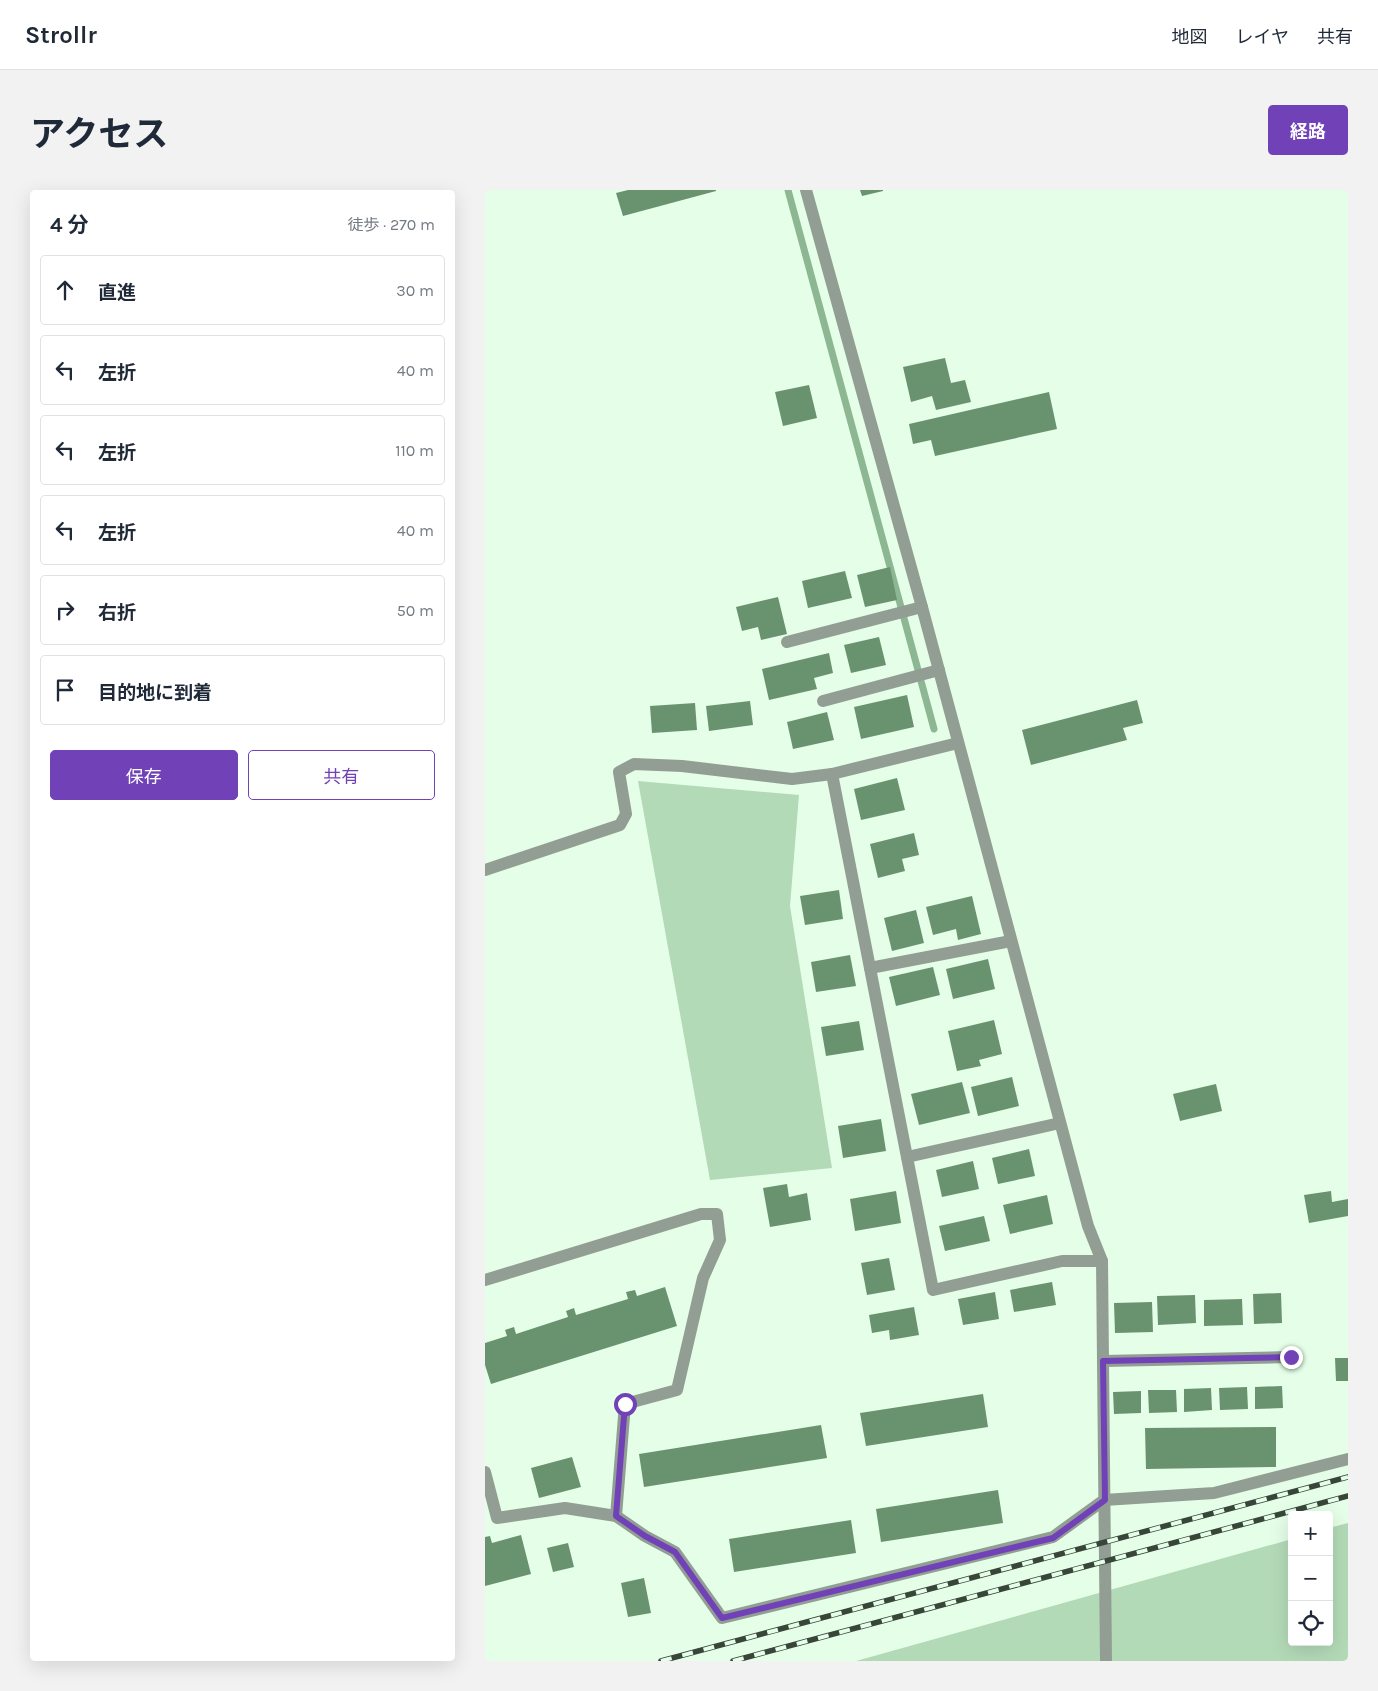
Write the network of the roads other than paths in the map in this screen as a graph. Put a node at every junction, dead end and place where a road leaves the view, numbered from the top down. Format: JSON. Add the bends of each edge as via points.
{"nodes":[{"id":1,"x":806,"y":190,"type":"edge"},
{"id":2,"x":922,"y":607,"type":"junction"},
{"id":3,"x":787,"y":642,"type":"dead end"},
{"id":4,"x":939,"y":670,"type":"junction"},
{"id":5,"x":823,"y":701,"type":"dead end"},
{"id":6,"x":958,"y":743,"type":"junction"},
{"id":7,"x":832,"y":774,"type":"junction"},
{"id":8,"x":485,"y":870,"type":"edge"},
{"id":9,"x":1011,"y":941,"type":"junction"},
{"id":10,"x":870,"y":968,"type":"junction"},
{"id":11,"x":1060,"y":1123,"type":"junction"},
{"id":12,"x":907,"y":1157,"type":"junction"},
{"id":13,"x":1102,"y":1261,"type":"junction"},
{"id":14,"x":485,"y":1280,"type":"edge"},
{"id":15,"x":1291,"y":1357,"type":"dead end"},
{"id":16,"x":1103,"y":1361,"type":"junction"},
{"id":17,"x":1348,"y":1459,"type":"edge"},
{"id":18,"x":485,"y":1472,"type":"edge"},
{"id":19,"x":1105,"y":1500,"type":"junction"},
{"id":20,"x":616,"y":1516,"type":"junction"},
{"id":21,"x":1106,"y":1661,"type":"edge"}],
"edges":[{"from":1,"to":2,"type":"street"},
{"from":2,"to":3,"type":"street"},
{"from":2,"to":4,"type":"street"},
{"from":4,"to":5,"type":"street"},
{"from":4,"to":6,"type":"street"},
{"from":6,"to":7,"type":"street"},
{"from":6,"to":9,"type":"street"},
{"from":7,"to":8,"type":"street","via":[[792,780],[682,766],[634,764],[619,772],[626,814],[620,825]]},
{"from":7,"to":10,"type":"street"},
{"from":9,"to":10,"type":"street"},
{"from":9,"to":11,"type":"street"},
{"from":10,"to":12,"type":"street"},
{"from":11,"to":12,"type":"street"},
{"from":11,"to":13,"type":"street","via":[[1088,1226]]},
{"from":12,"to":13,"type":"street","via":[[933,1290],[1063,1261]]},
{"from":13,"to":16,"type":"street"},
{"from":14,"to":20,"type":"street","via":[[701,1214],[717,1214],[720,1240],[703,1278],[677,1390],[625,1404]]},
{"from":15,"to":16,"type":"street"},
{"from":16,"to":19,"type":"street"},
{"from":17,"to":19,"type":"street","via":[[1215,1493]]},
{"from":18,"to":20,"type":"street","via":[[497,1518],[565,1508]]},
{"from":19,"to":20,"type":"street","via":[[1053,1538],[722,1618],[675,1552]]},
{"from":19,"to":21,"type":"street"}]}
